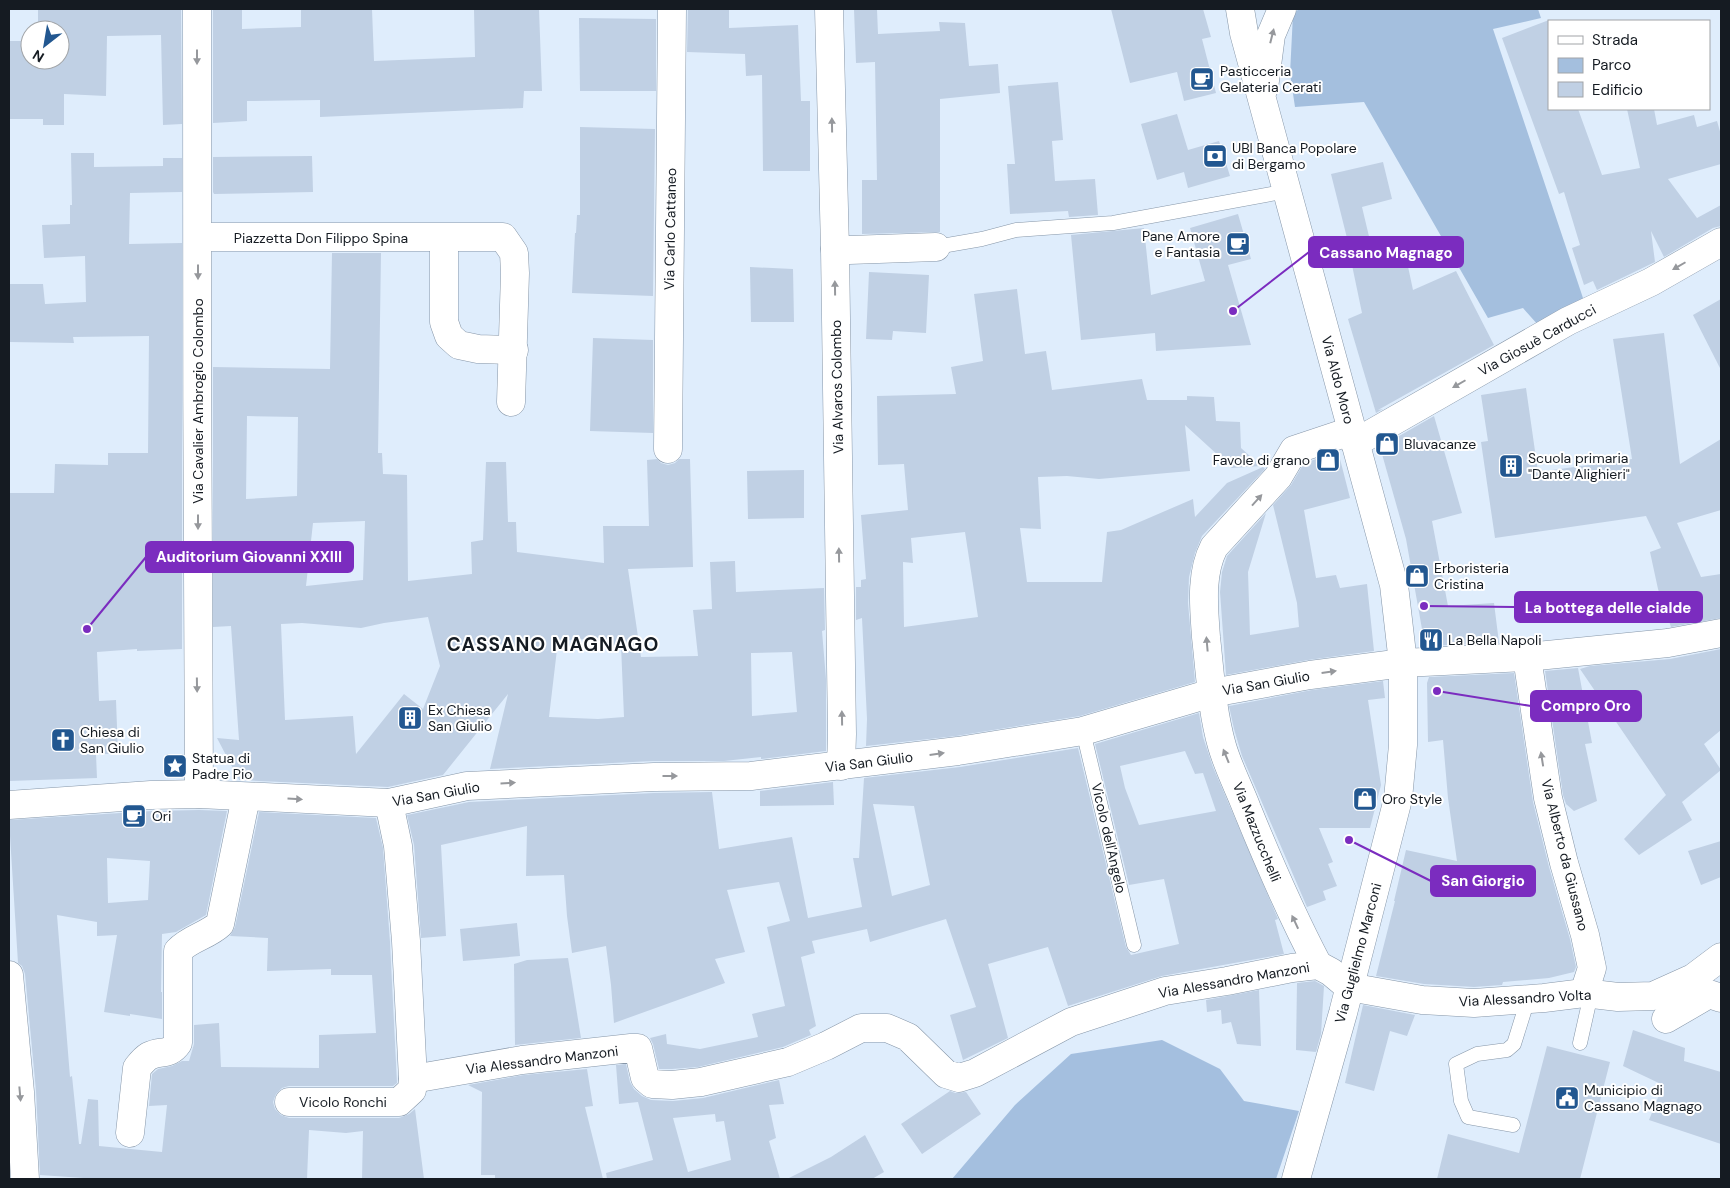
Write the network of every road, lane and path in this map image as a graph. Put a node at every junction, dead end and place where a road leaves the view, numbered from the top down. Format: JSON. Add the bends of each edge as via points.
{"nodes":[{"id":1,"x":197,"y":9,"type":"edge"},
{"id":2,"x":672,"y":9,"type":"edge"},
{"id":3,"x":829,"y":9,"type":"edge"},
{"id":4,"x":1240,"y":9,"type":"edge"},
{"id":5,"x":1282,"y":9,"type":"edge"},
{"id":6,"x":1263,"y":99,"type":"junction"},
{"id":7,"x":1287,"y":191,"type":"junction"},
{"id":8,"x":198,"y":237,"type":"junction"},
{"id":9,"x":444,"y":238,"type":"junction"},
{"id":10,"x":1721,"y":242,"type":"edge"},
{"id":11,"x":936,"y":247,"type":"joint"},
{"id":12,"x":835,"y":249,"type":"junction"},
{"id":13,"x":514,"y":350,"type":"junction"},
{"id":14,"x":511,"y":402,"type":"dead end"},
{"id":15,"x":1353,"y":437,"type":"junction"},
{"id":16,"x":668,"y":449,"type":"dead end"},
{"id":17,"x":1721,"y":633,"type":"edge"},
{"id":18,"x":1527,"y":657,"type":"junction"},
{"id":19,"x":1403,"y":663,"type":"junction"},
{"id":20,"x":1212,"y":693,"type":"junction"},
{"id":21,"x":1083,"y":730,"type":"junction"},
{"id":22,"x":841,"y":766,"type":"junction"},
{"id":23,"x":199,"y":794,"type":"junction"},
{"id":24,"x":246,"y":796,"type":"junction"},
{"id":25,"x":389,"y":803,"type":"junction"},
{"id":26,"x":9,"y":805,"type":"edge"},
{"id":27,"x":1134,"y":945,"type":"dead end"},
{"id":28,"x":1721,"y":957,"type":"edge"},
{"id":29,"x":1318,"y":965,"type":"junction"},
{"id":30,"x":9,"y":975,"type":"edge"},
{"id":31,"x":1349,"y":987,"type":"junction"},
{"id":32,"x":1588,"y":994,"type":"junction"},
{"id":33,"x":1721,"y":998,"type":"edge"},
{"id":34,"x":1528,"y":1000,"type":"junction"},
{"id":35,"x":1666,"y":1019,"type":"dead end"},
{"id":36,"x":1580,"y":1043,"type":"dead end"},
{"id":37,"x":413,"y":1079,"type":"junction"},
{"id":38,"x":289,"y":1102,"type":"dead end"},
{"id":39,"x":1513,"y":1125,"type":"dead end"},
{"id":40,"x":130,"y":1133,"type":"dead end"},
{"id":41,"x":24,"y":1179,"type":"edge"},
{"id":42,"x":1296,"y":1179,"type":"edge"}],
"edges":[{"from":1,"to":8,"type":"street","name":"Via Cavalier Ambrogio Colombo","one_way":true},
{"from":2,"to":16,"type":"street","name":"Via Carlo Cattaneo"},
{"from":12,"to":3,"type":"street","name":"Via Alvaros Colombo","one_way":true},
{"from":4,"to":6,"type":"street","name":"Via Aldo Moro"},
{"from":6,"to":5,"type":"street","name":"Via Aldo Moro","one_way":true,"via":[[1271,35]]},
{"from":6,"to":7,"type":"street","name":"Via Aldo Moro"},
{"from":7,"to":11,"type":"lane","via":[[1113,223],[1016,230]]},
{"from":7,"to":15,"type":"street","name":"Via Aldo Moro"},
{"from":8,"to":9,"type":"street","name":"Piazzetta Don Filippo Spina"},
{"from":8,"to":23,"type":"street","name":"Via Cavalier Ambrogio Colombo","one_way":true},
{"from":9,"to":13,"type":"street","via":[[444,322],[448,336],[459,345]]},
{"from":9,"to":13,"type":"street","name":"Piazzetta Don Filippo Spina","via":[[503,237],[514,254]]},
{"from":10,"to":15,"type":"street","name":"Via Giosuè Carducci","one_way":true,"via":[[1651,282],[1568,321]]},
{"from":11,"to":12,"type":"street"},
{"from":22,"to":12,"type":"street","name":"Via Alvaros Colombo","one_way":true},
{"from":13,"to":14,"type":"street","name":"Piazzetta Don Filippo Spina"},
{"from":15,"to":19,"type":"street","name":"Via Aldo Moro","via":[[1394,585]]},
{"from":20,"to":15,"type":"street","name":"Via Giosuè Carducci","one_way":true,"via":[[1205,622],[1205,580],[1214,547],[1278,477],[1294,450]]},
{"from":17,"to":18,"type":"street","name":"Via San Giulio","via":[[1668,643]]},
{"from":18,"to":19,"type":"street","name":"Via San Giulio"},
{"from":32,"to":18,"type":"street","name":"Via Alberto da Giussano","one_way":true,"via":[[1592,968],[1548,798]]},
{"from":20,"to":19,"type":"street","name":"Via San Giulio","one_way":true,"via":[[1310,675]]},
{"from":19,"to":31,"type":"street","name":"Via Guglielmo Marconi","via":[[1403,745],[1398,799]]},
{"from":20,"to":21,"type":"street","name":"Via San Giulio"},
{"from":29,"to":20,"type":"street","name":"Via Mazzucchelli","one_way":true,"via":[[1273,874],[1222,746]]},
{"from":22,"to":21,"type":"street","name":"Via San Giulio","one_way":true},
{"from":21,"to":27,"type":"lane","name":"Vicolo dell'Angelo"},
{"from":25,"to":22,"type":"street","name":"Via San Giulio","one_way":true,"via":[[467,786],[654,776],[751,776]]},
{"from":23,"to":24,"type":"street","name":"Via San Giulio"},
{"from":23,"to":26,"type":"street","name":"Via San Giulio"},
{"from":24,"to":25,"type":"street","name":"Via San Giulio","one_way":true},
{"from":24,"to":40,"type":"street","via":[[220,924],[212,932],[186,942],[178,951],[178,1043],[168,1052],[144,1059],[137,1068]]},
{"from":25,"to":37,"type":"street","via":[[399,856]]},
{"from":28,"to":32,"type":"street","name":"Via Alessandro Volta","via":[[1692,978],[1653,996]]},
{"from":29,"to":31,"type":"street","name":"Via Alessandro Manzoni"},
{"from":29,"to":37,"type":"street","name":"Via Alessandro Manzoni","via":[[1165,991],[1071,1022],[959,1078],[946,1074],[908,1037],[887,1028],[861,1028],[788,1062],[691,1083],[652,1084],[645,1078],[638,1048],[522,1060]]},
{"from":30,"to":41,"type":"street","one_way":true},
{"from":31,"to":34,"type":"street","name":"Via Alessandro Volta","via":[[1422,1000],[1474,1003]]},
{"from":31,"to":42,"type":"street","name":"Via Guglielmo Marconi"},
{"from":32,"to":34,"type":"street","name":"Via Alessandro Volta"},
{"from":32,"to":36,"type":"lane"},
{"from":33,"to":35,"type":"street","via":[[1709,994]]},
{"from":34,"to":39,"type":"lane","via":[[1514,1044],[1507,1050],[1477,1054],[1456,1064],[1461,1101],[1468,1117]]},
{"from":37,"to":38,"type":"street","name":"Vicolo Ronchi","via":[[412,1090],[399,1102]]}]}
